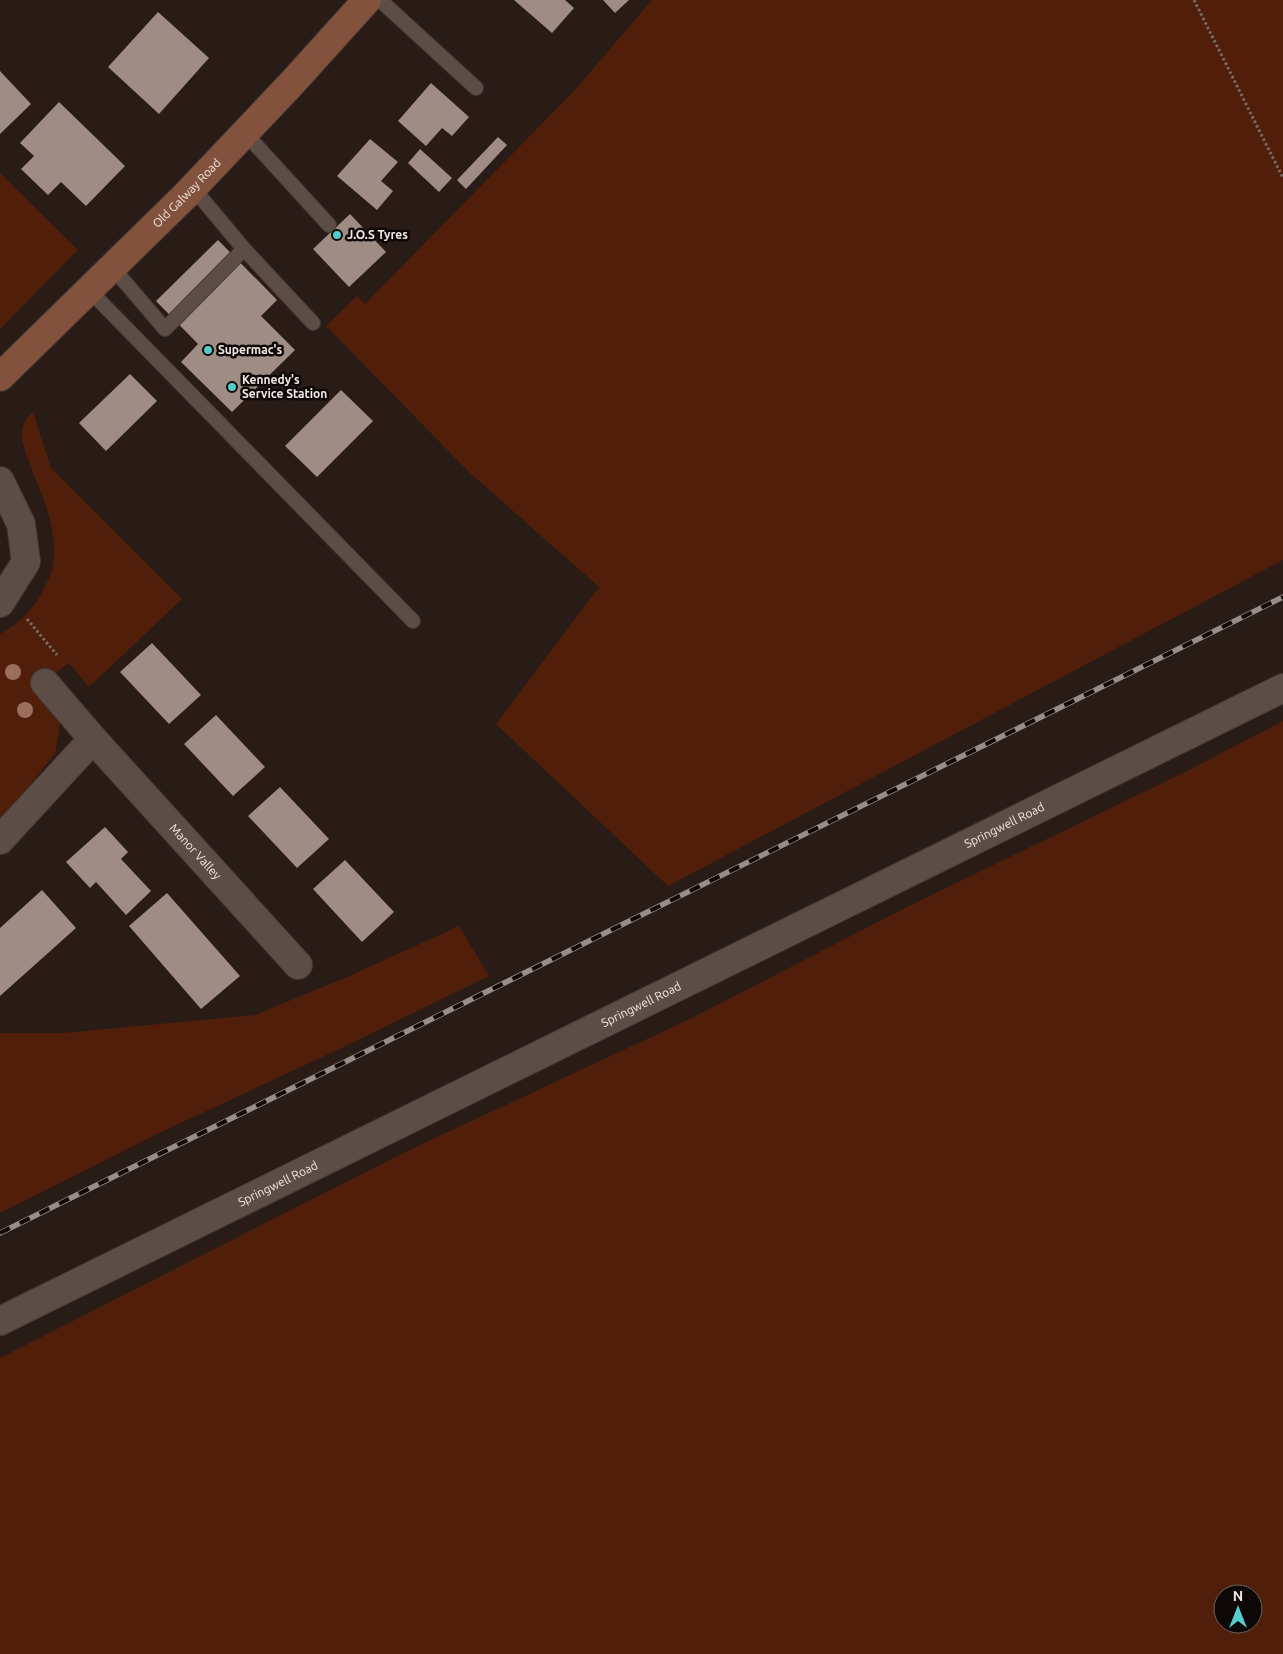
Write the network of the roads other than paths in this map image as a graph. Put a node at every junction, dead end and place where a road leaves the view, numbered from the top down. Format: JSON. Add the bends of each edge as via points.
{"nodes":[{"id":1,"x":367,"y":0,"type":"edge"},
{"id":2,"x":380,"y":0,"type":"edge"},
{"id":3,"x":476,"y":88,"type":"dead end"},
{"id":4,"x":245,"y":133,"type":"junction"},
{"id":5,"x":193,"y":188,"type":"junction"},
{"id":6,"x":329,"y":225,"type":"dead end"},
{"id":7,"x":244,"y":249,"type":"junction"},
{"id":8,"x":112,"y":267,"type":"junction"},
{"id":9,"x":89,"y":290,"type":"junction"},
{"id":10,"x":313,"y":323,"type":"dead end"},
{"id":11,"x":0,"y":377,"type":"edge"},
{"id":12,"x":0,"y":481,"type":"edge"},
{"id":13,"x":0,"y":603,"type":"edge"},
{"id":14,"x":413,"y":621,"type":"dead end"},
{"id":15,"x":45,"y":683,"type":"dead end"},
{"id":16,"x":1283,"y":688,"type":"edge"},
{"id":17,"x":92,"y":739,"type":"junction"},
{"id":18,"x":0,"y":840,"type":"edge"},
{"id":19,"x":298,"y":965,"type":"dead end"},
{"id":20,"x":0,"y":1321,"type":"edge"}],
"edges":[{"from":1,"to":4,"type":"main road","name":"Old Galway Road"},
{"from":2,"to":3,"type":"lane"},
{"from":4,"to":5,"type":"main road","name":"Old Galway Road"},
{"from":4,"to":6,"type":"lane"},
{"from":5,"to":7,"type":"lane"},
{"from":5,"to":8,"type":"main road","name":"Old Galway Road"},
{"from":7,"to":8,"type":"lane","via":[[165,329]]},
{"from":7,"to":10,"type":"lane"},
{"from":8,"to":9,"type":"main road","name":"Old Galway Road"},
{"from":9,"to":11,"type":"main road","name":"Old Galway Road"},
{"from":9,"to":14,"type":"lane"},
{"from":12,"to":13,"type":"street","via":[[21,524],[26,562]]},
{"from":15,"to":17,"type":"street","name":"Manor Valley"},
{"from":16,"to":20,"type":"street","name":"Springwell Road"},
{"from":17,"to":18,"type":"street"},
{"from":17,"to":19,"type":"street","name":"Manor Valley"}]}
